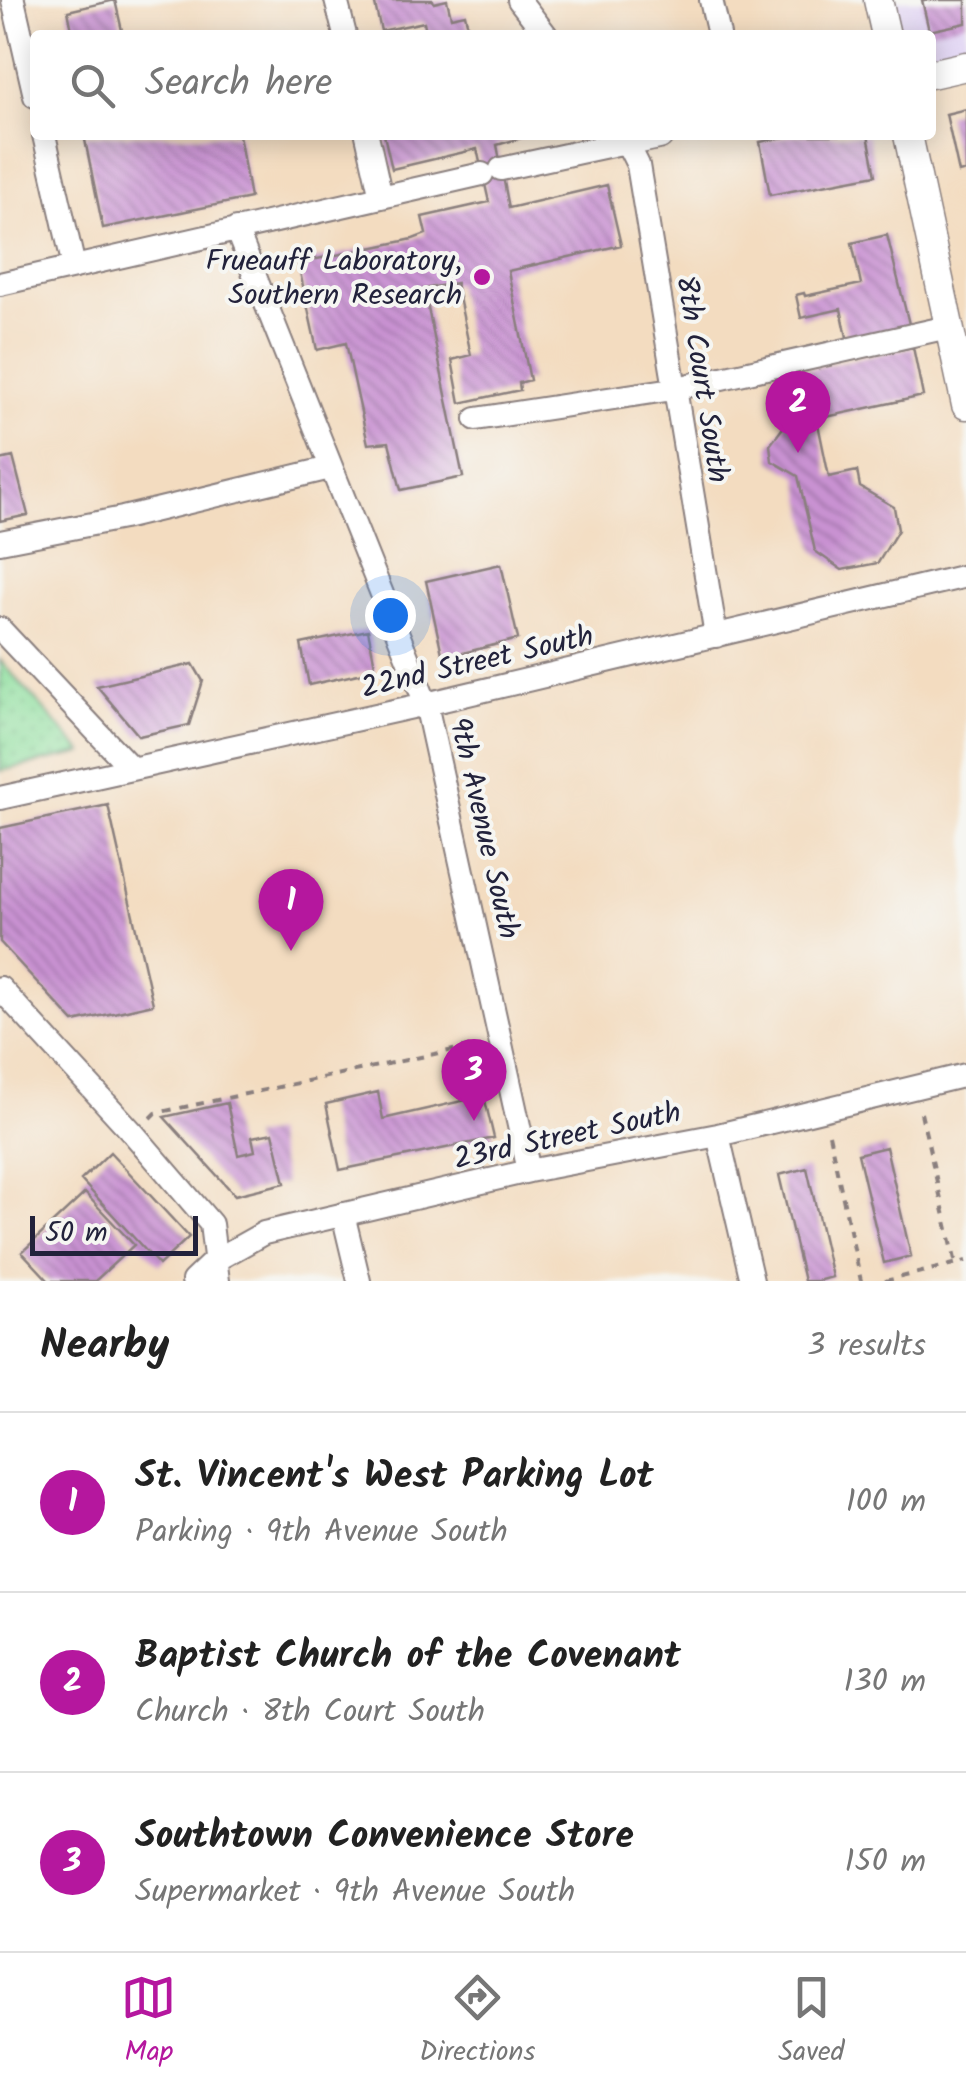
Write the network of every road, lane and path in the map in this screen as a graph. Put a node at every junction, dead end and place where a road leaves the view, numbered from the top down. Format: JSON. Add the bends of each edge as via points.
{"nodes":[{"id":1,"x":14,"y":0,"type":"edge"},
{"id":2,"x":336,"y":0,"type":"edge"},
{"id":3,"x":519,"y":0,"type":"edge"},
{"id":4,"x":710,"y":0,"type":"edge"},
{"id":5,"x":878,"y":0,"type":"edge"},
{"id":6,"x":344,"y":30,"type":"edge"},
{"id":7,"x":542,"y":30,"type":"edge"},
{"id":8,"x":717,"y":30,"type":"edge"},
{"id":9,"x":885,"y":30,"type":"edge"},
{"id":10,"x":966,"y":66,"type":"edge"},
{"id":11,"x":30,"y":73,"type":"edge"},
{"id":12,"x":936,"y":73,"type":"edge"},
{"id":13,"x":45,"y":140,"type":"edge"},
{"id":14,"x":368,"y":140,"type":"edge"},
{"id":15,"x":616,"y":140,"type":"edge"},
{"id":16,"x":625,"y":140,"type":"edge"},
{"id":17,"x":909,"y":140,"type":"edge"},
{"id":18,"x":380,"y":196,"type":"junction"},
{"id":19,"x":236,"y":229,"type":"junction"},
{"id":20,"x":74,"y":266,"type":"junction"},
{"id":21,"x":0,"y":284,"type":"edge"},
{"id":22,"x":948,"y":327,"type":"junction"},
{"id":23,"x":673,"y":389,"type":"junction"},
{"id":24,"x":966,"y":405,"type":"edge"},
{"id":25,"x":476,"y":419,"type":"dead end"},
{"id":26,"x":330,"y":468,"type":"junction"},
{"id":27,"x":0,"y":542,"type":"edge"},
{"id":28,"x":966,"y":576,"type":"edge"},
{"id":29,"x":0,"y":628,"type":"edge"},
{"id":30,"x":716,"y":636,"type":"junction"},
{"id":31,"x":426,"y":704,"type":"junction"},
{"id":32,"x":130,"y":768,"type":"junction"},
{"id":33,"x":0,"y":798,"type":"edge"},
{"id":34,"x":0,"y":988,"type":"edge"},
{"id":35,"x":502,"y":1040,"type":"junction"},
{"id":36,"x":966,"y":1075,"type":"edge"},
{"id":37,"x":922,"y":1113,"type":"dead end"},
{"id":38,"x":133,"y":1133,"type":"junction"},
{"id":39,"x":718,"y":1134,"type":"junction"},
{"id":40,"x":829,"y":1134,"type":"dead end"},
{"id":41,"x":529,"y":1171,"type":"junction"},
{"id":42,"x":343,"y":1214,"type":"junction"},
{"id":43,"x":966,"y":1261,"type":"edge"},
{"id":44,"x":956,"y":1264,"type":"junction"},
{"id":45,"x":216,"y":1271,"type":"edge"},
{"id":46,"x":901,"y":1279,"type":"edge"},
{"id":47,"x":193,"y":1281,"type":"edge"},
{"id":48,"x":359,"y":1281,"type":"edge"},
{"id":49,"x":752,"y":1281,"type":"edge"},
{"id":50,"x":862,"y":1281,"type":"edge"},
{"id":51,"x":885,"y":1281,"type":"edge"}],
"edges":[{"from":1,"to":11,"type":"street"},
{"from":2,"to":6,"type":"street"},
{"from":3,"to":7,"type":"street"},
{"from":4,"to":8,"type":"street"},
{"from":5,"to":9,"type":"main road"},
{"from":10,"to":12,"type":"main road"},
{"from":13,"to":20,"type":"street"},
{"from":14,"to":18,"type":"street"},
{"from":15,"to":18,"type":"street"},
{"from":16,"to":23,"type":"street","name":"8th Court South","via":[[638,164]]},
{"from":17,"to":22,"type":"main road"},
{"from":18,"to":19,"type":"street"},
{"from":19,"to":20,"type":"street"},
{"from":19,"to":26,"type":"street","name":"9th Avenue South"},
{"from":20,"to":21,"type":"street"},
{"from":22,"to":23,"type":"street"},
{"from":22,"to":24,"type":"main road"},
{"from":23,"to":25,"type":"street"},
{"from":23,"to":30,"type":"street","name":"8th Court South"},
{"from":26,"to":27,"type":"street"},
{"from":26,"to":31,"type":"street","name":"9th Avenue South"},
{"from":28,"to":30,"type":"street","name":"22nd Street South"},
{"from":29,"to":32,"type":"street"},
{"from":30,"to":31,"type":"street","name":"22nd Street South"},
{"from":31,"to":32,"type":"street","name":"22nd Street South"},
{"from":31,"to":35,"type":"street","name":"9th Avenue South"},
{"from":32,"to":33,"type":"street","name":"22nd Street South"},
{"from":34,"to":38,"type":"street"},
{"from":35,"to":38,"type":"path","via":[[156,1113]]},
{"from":35,"to":41,"type":"street","name":"9th Avenue South"},
{"from":36,"to":39,"type":"street","name":"23rd Street South"},
{"from":37,"to":44,"type":"path"},
{"from":38,"to":45,"type":"street","via":[[211,1224]]},
{"from":39,"to":41,"type":"street","name":"23rd Street South"},
{"from":39,"to":49,"type":"street"},
{"from":40,"to":50,"type":"path"},
{"from":41,"to":42,"type":"street","name":"23rd Street South"},
{"from":42,"to":45,"type":"street","name":"23rd Street South","via":[[264,1233]]},
{"from":42,"to":48,"type":"street"},
{"from":43,"to":44,"type":"path"},
{"from":44,"to":46,"type":"path"},
{"from":45,"to":47,"type":"street","name":"23rd Street South"},
{"from":46,"to":51,"type":"path"}]}
